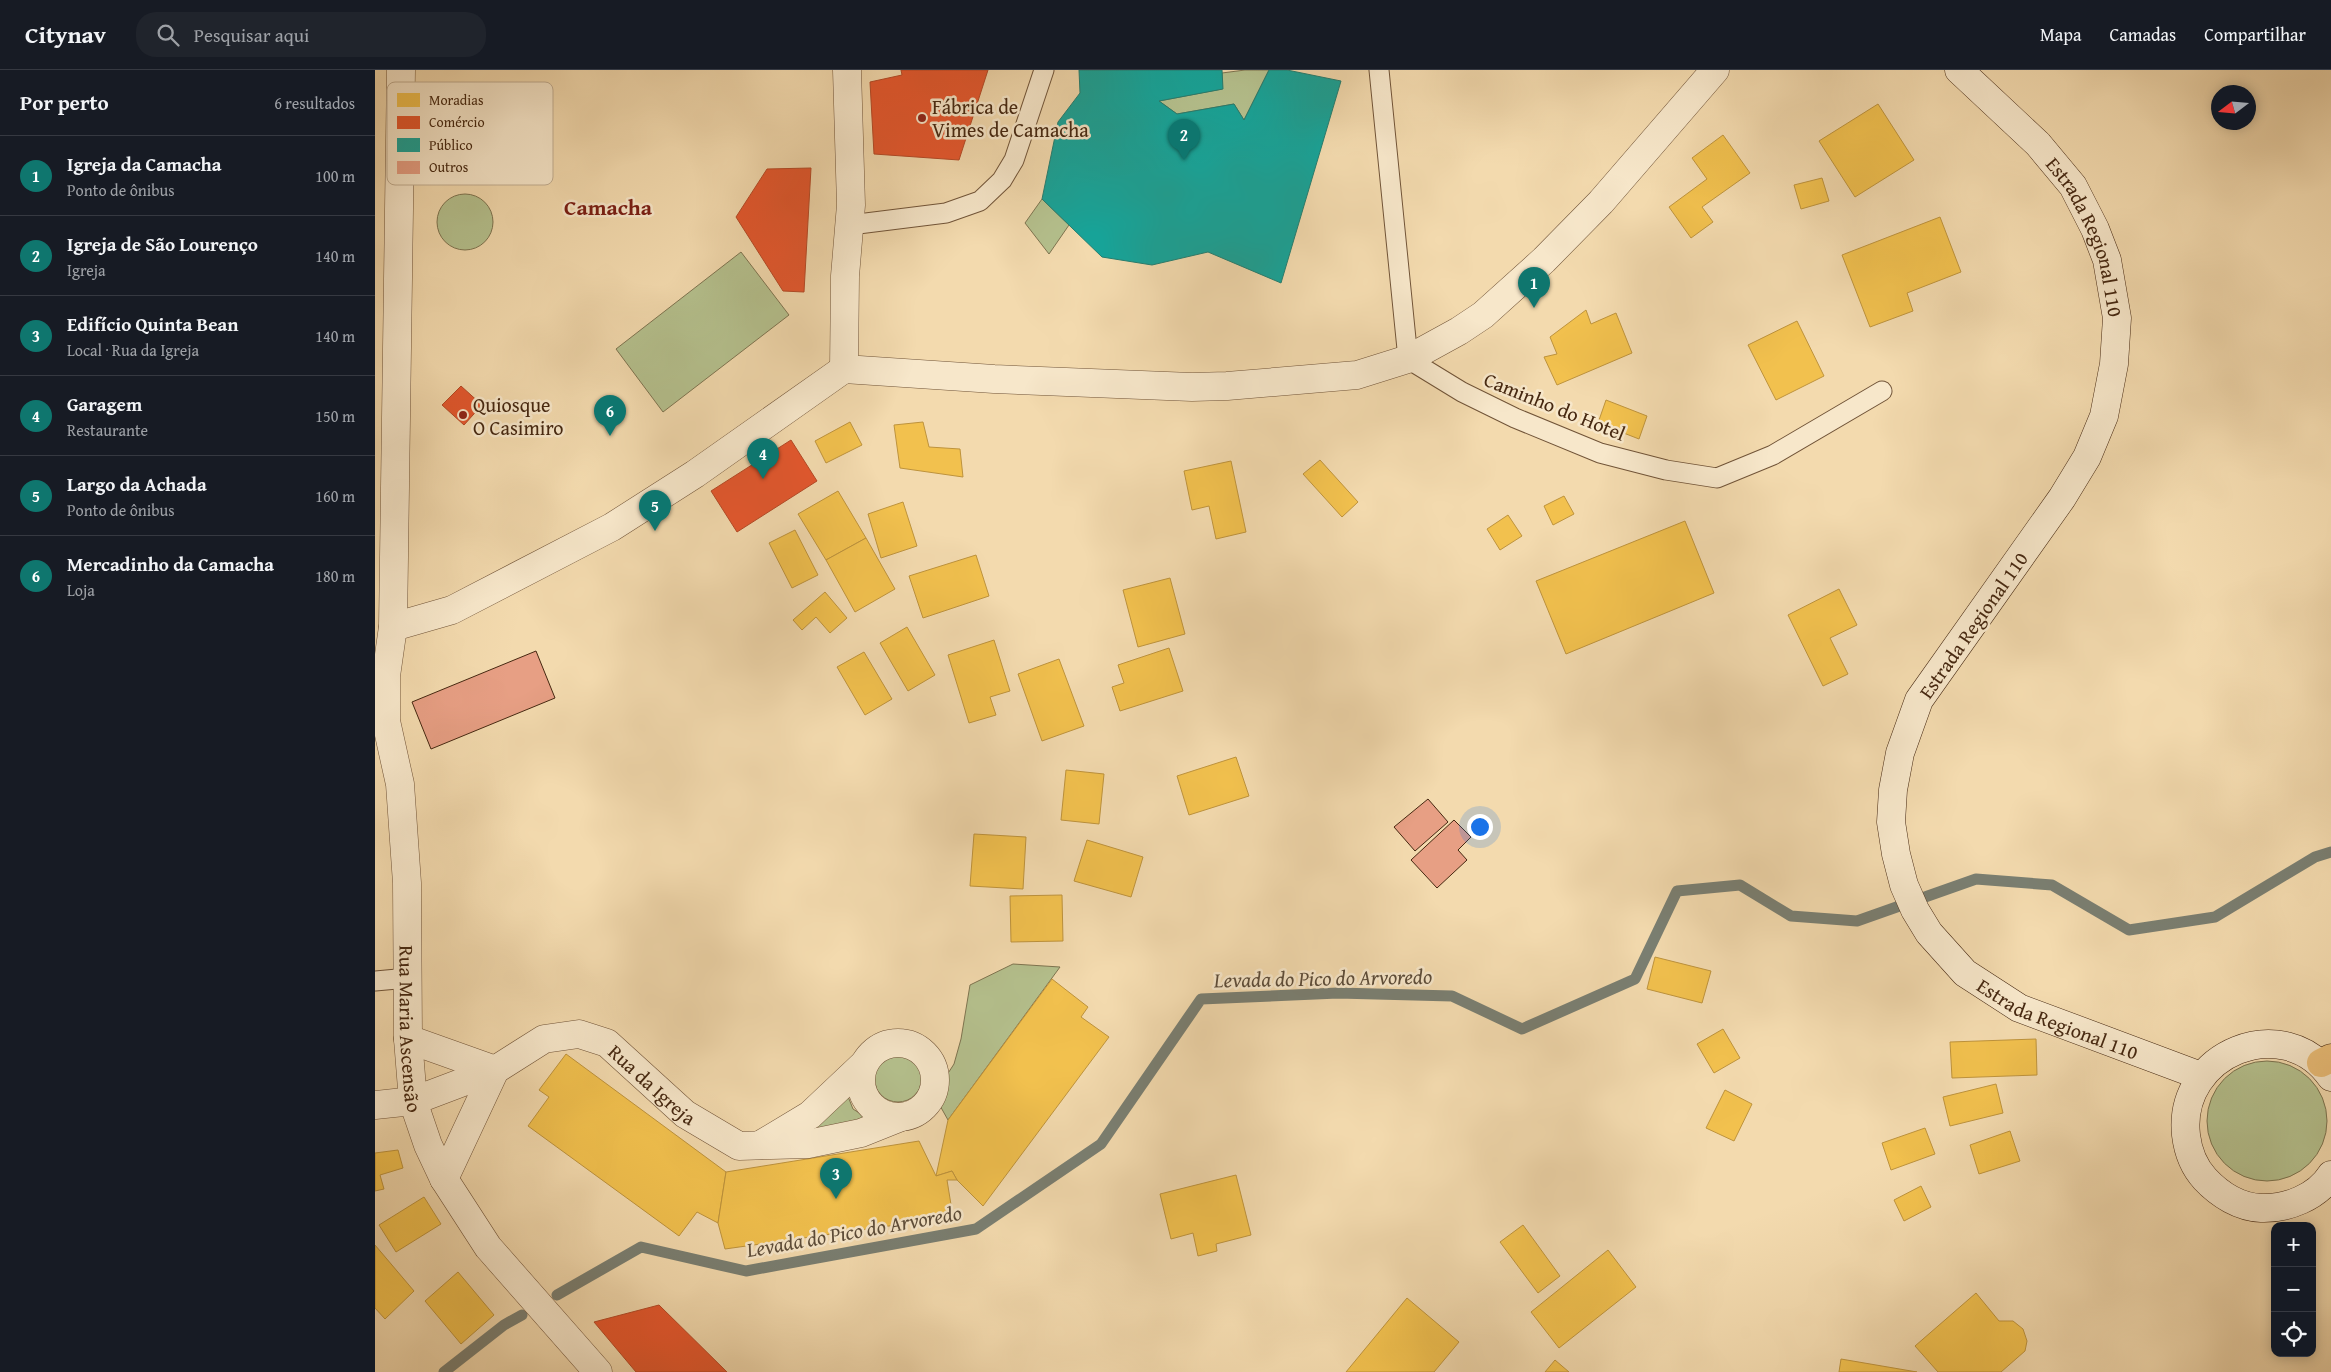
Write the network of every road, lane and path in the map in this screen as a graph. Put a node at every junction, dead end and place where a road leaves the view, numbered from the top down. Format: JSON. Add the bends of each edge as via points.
{"nodes":[{"id":1,"x":847,"y":70,"type":"edge"},
{"id":2,"x":1044,"y":70,"type":"edge"},
{"id":3,"x":1379,"y":70,"type":"edge"},
{"id":4,"x":1715,"y":70,"type":"edge"},
{"id":5,"x":1959,"y":70,"type":"edge"},
{"id":6,"x":399,"y":185,"type":"edge"},
{"id":7,"x":850,"y":225,"type":"junction"},
{"id":8,"x":1408,"y":359,"type":"junction"},
{"id":9,"x":844,"y":369,"type":"junction"},
{"id":10,"x":1882,"y":391,"type":"dead end"},
{"id":11,"x":393,"y":627,"type":"junction"},
{"id":12,"x":380,"y":723,"type":"edge"},
{"id":13,"x":408,"y":978,"type":"junction"},
{"id":14,"x":375,"y":981,"type":"edge"},
{"id":15,"x":409,"y":1039,"type":"junction"},
{"id":16,"x":864,"y":1064,"type":"junction"},
{"id":17,"x":2328,"y":1066,"type":"edge"},
{"id":18,"x":495,"y":1070,"type":"junction"},
{"id":19,"x":2201,"y":1076,"type":"junction"},
{"id":20,"x":413,"y":1101,"type":"junction"},
{"id":21,"x":375,"y":1105,"type":"edge"},
{"id":22,"x":901,"y":1118,"type":"junction"},
{"id":23,"x":757,"y":1147,"type":"junction"},
{"id":24,"x":2331,"y":1175,"type":"edge"},
{"id":25,"x":444,"y":1179,"type":"junction"},
{"id":26,"x":598,"y":1372,"type":"edge"}],
"edges":[{"from":1,"to":7,"type":"street"},
{"from":2,"to":7,"type":"lane","via":[[1014,160],[1002,180],[980,202],[946,213]]},
{"from":3,"to":8,"type":"lane"},
{"from":4,"to":8,"type":"street","via":[[1601,202],[1544,260],[1483,315],[1459,332]]},
{"from":5,"to":19,"type":"street","name":"Estrada Regional 110","via":[[2038,144],[2073,186],[2091,220],[2107,260],[2117,318],[2114,364],[2104,416],[2087,457],[2062,498],[1919,700],[1901,753],[1893,790],[1891,822],[1896,854],[1915,910],[1929,933],[1965,973],[2019,1008]]},
{"from":6,"to":11,"type":"street","name":"Rua Maria Ascensão"},
{"from":7,"to":9,"type":"street","via":[[845,276]]},
{"from":8,"to":9,"type":"street","via":[[1357,375],[1200,387]]},
{"from":8,"to":10,"type":"lane","name":"Caminho do Hotel","via":[[1462,392],[1515,418],[1600,453],[1666,470],[1717,478],[1773,455]]},
{"from":9,"to":11,"type":"street","via":[[695,474],[613,527],[452,610]]},
{"from":11,"to":12,"type":"street","name":"Rua Maria Ascensão"},
{"from":12,"to":13,"type":"street","name":"Rua Maria Ascensão","via":[[400,784],[407,883]]},
{"from":13,"to":14,"type":"lane"},
{"from":13,"to":15,"type":"street","name":"Rua Maria Ascensão"},
{"from":15,"to":18,"type":"street"},
{"from":15,"to":20,"type":"street","name":"Rua Maria Ascensão"},
{"from":16,"to":22,"type":"street","via":[[861,1083],[867,1102],[882,1114]]},
{"from":16,"to":22,"type":"street","via":[[876,1050],[895,1043],[913,1046],[929,1058],[935,1077],[931,1096],[919,1111]]},
{"from":16,"to":23,"type":"street","via":[[810,1115]]},
{"from":17,"to":19,"type":"street","via":[[2293,1048],[2273,1044],[2252,1045],[2221,1058]]},
{"from":18,"to":20,"type":"street","name":"Rua da Igreja"},
{"from":18,"to":23,"type":"street","name":"Rua da Igreja","via":[[544,1038],[579,1034],[607,1043],[685,1114],[739,1146]]},
{"from":18,"to":25,"type":"street"},
{"from":19,"to":24,"type":"street","via":[[2189,1098],[2185,1123],[2187,1148],[2198,1171],[2215,1190],[2237,1203],[2261,1208],[2285,1206],[2309,1196]]},
{"from":20,"to":21,"type":"street","name":"Rua da Igreja"},
{"from":20,"to":25,"type":"street","name":"Rua Maria Ascensão"},
{"from":22,"to":23,"type":"street","name":"Rua da Igreja","via":[[861,1133],[808,1144]]},
{"from":25,"to":26,"type":"street","name":"Rua Maria Ascensão","via":[[488,1247]]}]}
